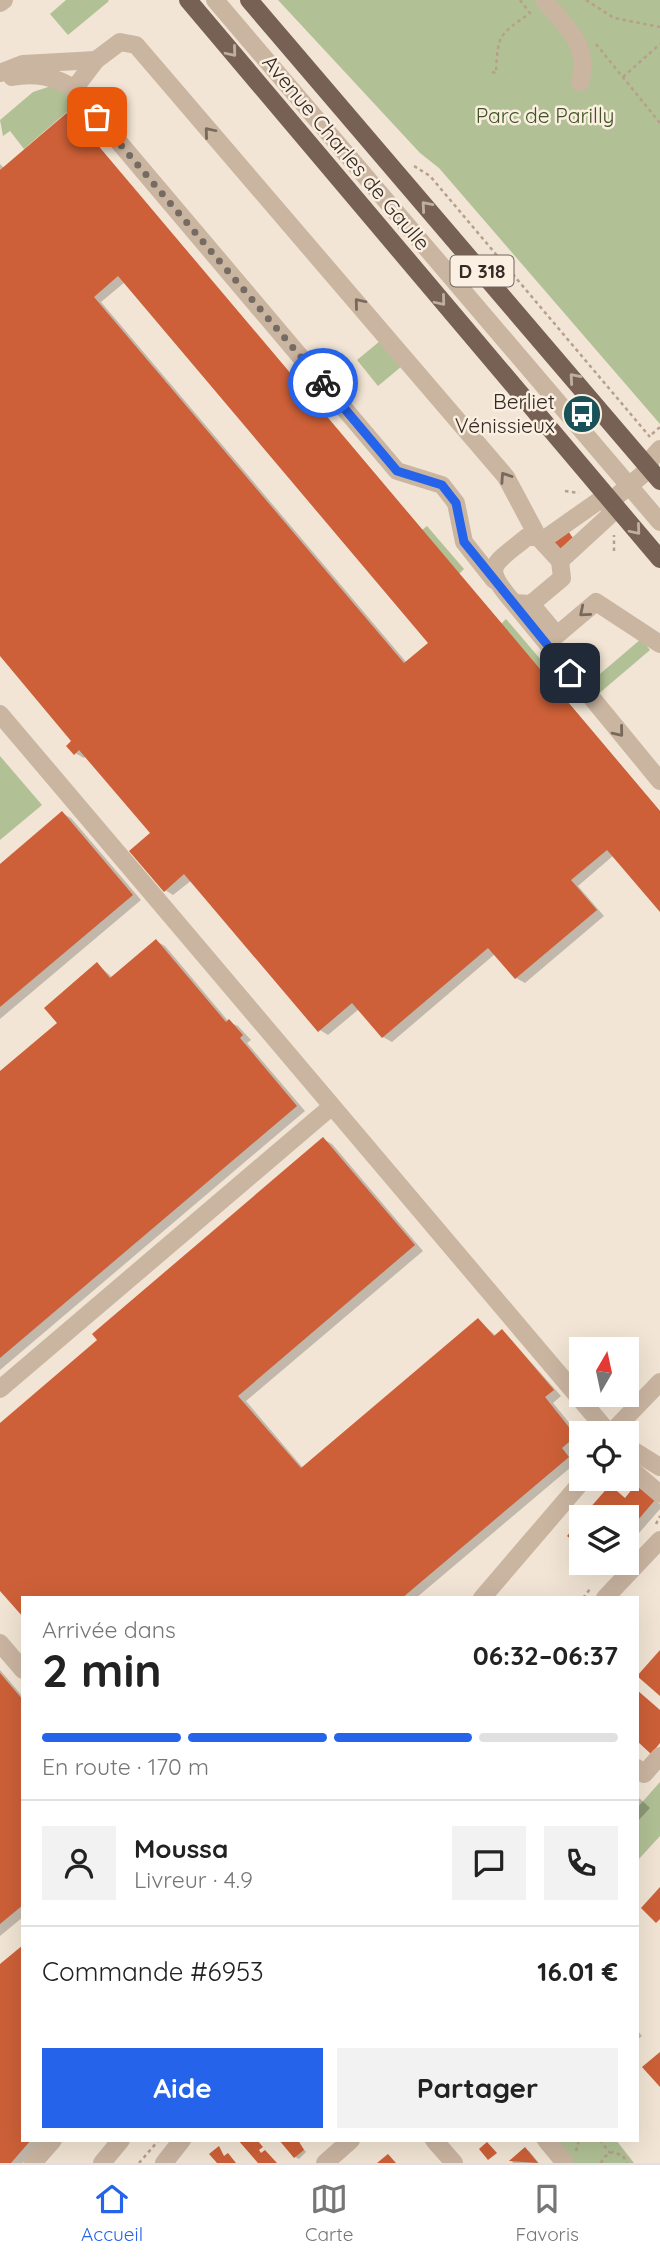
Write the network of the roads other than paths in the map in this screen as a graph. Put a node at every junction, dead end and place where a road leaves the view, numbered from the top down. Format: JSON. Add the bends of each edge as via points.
{"nodes":[{"id":1,"x":188,"y":0,"type":"edge"},
{"id":2,"x":215,"y":0,"type":"edge"},
{"id":3,"x":249,"y":0,"type":"edge"},
{"id":4,"x":544,"y":0,"type":"edge"},
{"id":5,"x":96,"y":60,"type":"junction"},
{"id":6,"x":0,"y":73,"type":"edge"},
{"id":7,"x":580,"y":83,"type":"dead end"},
{"id":8,"x":0,"y":85,"type":"edge"},
{"id":9,"x":74,"y":89,"type":"junction"},
{"id":10,"x":660,"y":449,"type":"edge"},
{"id":11,"x":656,"y":473,"type":"edge"},
{"id":12,"x":630,"y":485,"type":"junction"},
{"id":13,"x":611,"y":501,"type":"junction"},
{"id":14,"x":660,"y":522,"type":"edge"},
{"id":15,"x":540,"y":538,"type":"junction"},
{"id":16,"x":660,"y":559,"type":"edge"},
{"id":17,"x":561,"y":561,"type":"junction"},
{"id":18,"x":495,"y":580,"type":"junction"},
{"id":19,"x":523,"y":604,"type":"junction"},
{"id":20,"x":660,"y":644,"type":"edge"},
{"id":21,"x":0,"y":714,"type":"edge"},
{"id":22,"x":660,"y":781,"type":"edge"},
{"id":23,"x":331,"y":1107,"type":"junction"},
{"id":24,"x":660,"y":1382,"type":"edge"},
{"id":25,"x":0,"y":1389,"type":"edge"},
{"id":26,"x":600,"y":1421,"type":"edge"},
{"id":27,"x":622,"y":1421,"type":"edge"},
{"id":28,"x":639,"y":1454,"type":"edge"},
{"id":29,"x":660,"y":1467,"type":"edge"},
{"id":30,"x":639,"y":1476,"type":"edge"},
{"id":31,"x":574,"y":1491,"type":"edge"},
{"id":32,"x":660,"y":1494,"type":"edge"},
{"id":33,"x":660,"y":1541,"type":"edge"},
{"id":34,"x":484,"y":1596,"type":"edge"},
{"id":35,"x":608,"y":1596,"type":"edge"},
{"id":36,"x":0,"y":1643,"type":"edge"},
{"id":37,"x":21,"y":1668,"type":"edge"},
{"id":38,"x":660,"y":1756,"type":"edge"},
{"id":39,"x":639,"y":1770,"type":"edge"},
{"id":40,"x":50,"y":2142,"type":"edge"},
{"id":41,"x":119,"y":2142,"type":"edge"},
{"id":42,"x":180,"y":2142,"type":"edge"},
{"id":43,"x":349,"y":2142,"type":"edge"},
{"id":44,"x":436,"y":2142,"type":"edge"},
{"id":45,"x":549,"y":2142,"type":"edge"},
{"id":46,"x":570,"y":2159,"type":"edge"},
{"id":47,"x":103,"y":2162,"type":"edge"},
{"id":48,"x":33,"y":2163,"type":"edge"},
{"id":49,"x":164,"y":2163,"type":"edge"},
{"id":50,"x":325,"y":2163,"type":"edge"},
{"id":51,"x":454,"y":2163,"type":"edge"}],
"edges":[{"from":1,"to":13,"type":"main road","name":"Avenue Charles de Gaulle","number":"D 318","one_way":true},
{"from":2,"to":12,"type":"street"},
{"from":11,"to":3,"type":"main road","name":"Avenue Charles de Gaulle","number":"D 318","one_way":true},
{"from":4,"to":7,"type":"street","via":[[579,43],[585,66]]},
{"from":5,"to":6,"type":"street","via":[[23,64]]},
{"from":5,"to":9,"type":"street"},
{"from":15,"to":5,"type":"street","one_way":true,"via":[[506,477],[136,45],[120,42]]},
{"from":8,"to":9,"type":"street","via":[[23,75],[65,82]]},
{"from":9,"to":18,"type":"street","via":[[397,471],[442,485],[456,503],[464,542]]},
{"from":10,"to":11,"type":"street","via":[[651,459]]},
{"from":11,"to":12,"type":"street"},
{"from":12,"to":13,"type":"street"},
{"from":12,"to":14,"type":"street"},
{"from":13,"to":15,"type":"street","via":[[597,502]]},
{"from":13,"to":16,"type":"main road","name":"Avenue Charles de Gaulle","number":"D 318","one_way":true},
{"from":13,"to":17,"type":"street","via":[[604,531]]},
{"from":15,"to":17,"type":"street"},
{"from":15,"to":18,"type":"street","via":[[527,537],[497,562]]},
{"from":17,"to":19,"type":"street","via":[[562,578]]},
{"from":18,"to":19,"type":"street"},
{"from":20,"to":19,"type":"street","one_way":true,"via":[[596,602],[557,635]]},
{"from":19,"to":22,"type":"street","one_way":true},
{"from":21,"to":23,"type":"street"},
{"from":23,"to":25,"type":"street"},
{"from":23,"to":26,"type":"street"},
{"from":24,"to":27,"type":"street"},
{"from":28,"to":29,"type":"street"},
{"from":30,"to":32,"type":"street"},
{"from":31,"to":34,"type":"street"},
{"from":33,"to":35,"type":"street"},
{"from":36,"to":37,"type":"street"},
{"from":38,"to":39,"type":"street","via":[[644,1774]]},
{"from":40,"to":48,"type":"street"},
{"from":41,"to":47,"type":"street"},
{"from":42,"to":49,"type":"street"},
{"from":43,"to":50,"type":"street"},
{"from":44,"to":51,"type":"street"},
{"from":45,"to":46,"type":"street"}]}
